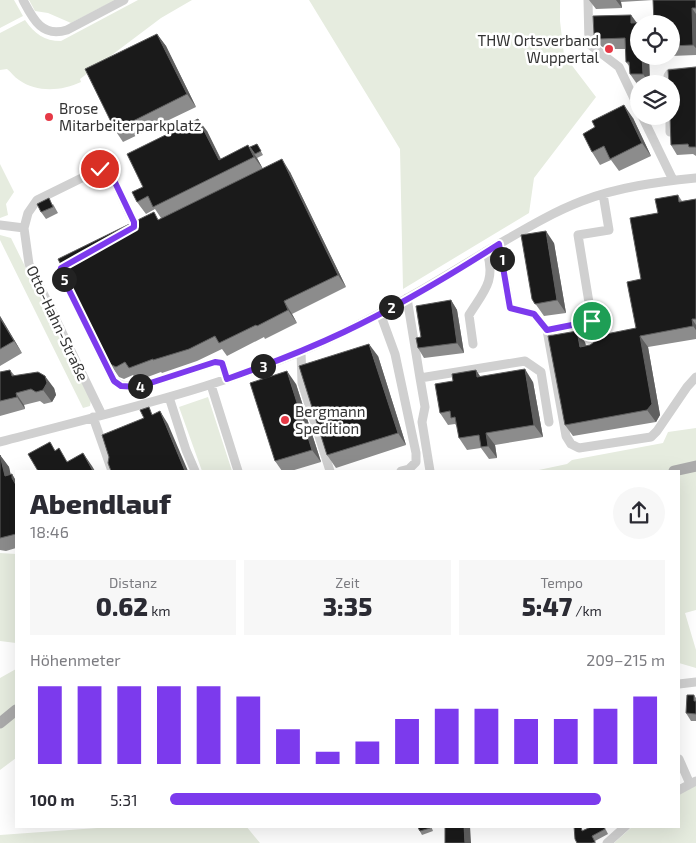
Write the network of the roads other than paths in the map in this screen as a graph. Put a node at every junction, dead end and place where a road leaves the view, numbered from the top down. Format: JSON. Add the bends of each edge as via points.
{"nodes":[{"id":1,"x":23,"y":0,"type":"edge"},
{"id":2,"x":124,"y":0,"type":"edge"},
{"id":3,"x":588,"y":0,"type":"edge"},
{"id":4,"x":696,"y":71,"type":"edge"},
{"id":5,"x":669,"y":75,"type":"edge"},
{"id":6,"x":630,"y":90,"type":"edge"},
{"id":7,"x":646,"y":125,"type":"edge"},
{"id":8,"x":670,"y":125,"type":"edge"},
{"id":9,"x":670,"y":132,"type":"edge"},
{"id":10,"x":696,"y":178,"type":"edge"},
{"id":11,"x":673,"y":180,"type":"junction"},
{"id":12,"x":603,"y":194,"type":"junction"},
{"id":13,"x":0,"y":225,"type":"edge"},
{"id":14,"x":24,"y":228,"type":"junction"},
{"id":15,"x":118,"y":236,"type":"edge"},
{"id":16,"x":499,"y":244,"type":"junction"},
{"id":17,"x":487,"y":252,"type":"junction"},
{"id":18,"x":77,"y":259,"type":"edge"},
{"id":19,"x":407,"y":298,"type":"junction"},
{"id":20,"x":380,"y":314,"type":"junction"},
{"id":21,"x":547,"y":330,"type":"junction"},
{"id":22,"x":473,"y":344,"type":"dead end"},
{"id":23,"x":301,"y":351,"type":"junction"},
{"id":24,"x":696,"y":377,"type":"edge"},
{"id":25,"x":420,"y":378,"type":"junction"},
{"id":26,"x":227,"y":379,"type":"junction"},
{"id":27,"x":210,"y":385,"type":"junction"},
{"id":28,"x":169,"y":397,"type":"junction"},
{"id":29,"x":97,"y":416,"type":"junction"},
{"id":30,"x":550,"y":422,"type":"dead end"},
{"id":31,"x":0,"y":442,"type":"edge"},
{"id":32,"x":696,"y":466,"type":"edge"},
{"id":33,"x":112,"y":470,"type":"edge"},
{"id":34,"x":195,"y":470,"type":"edge"},
{"id":35,"x":238,"y":470,"type":"edge"},
{"id":36,"x":330,"y":470,"type":"edge"},
{"id":37,"x":405,"y":470,"type":"edge"},
{"id":38,"x":430,"y":470,"type":"edge"},
{"id":39,"x":678,"y":470,"type":"edge"},
{"id":40,"x":696,"y":682,"type":"edge"},
{"id":41,"x":680,"y":684,"type":"edge"},
{"id":42,"x":15,"y":711,"type":"edge"},
{"id":43,"x":0,"y":723,"type":"edge"},
{"id":44,"x":680,"y":761,"type":"edge"},
{"id":45,"x":693,"y":782,"type":"edge"},
{"id":46,"x":680,"y":789,"type":"edge"},
{"id":47,"x":624,"y":828,"type":"edge"},
{"id":48,"x":607,"y":843,"type":"edge"}],
"edges":[{"from":1,"to":2,"type":"street","via":[[32,18],[52,33],[60,33]]},
{"from":3,"to":6,"type":"street","via":[[589,44],[619,66]]},
{"from":4,"to":5,"type":"street"},
{"from":7,"to":11,"type":"street"},
{"from":8,"to":9,"type":"street"},
{"from":10,"to":11,"type":"street"},
{"from":11,"to":12,"type":"street"},
{"from":12,"to":16,"type":"street","via":[[560,211]]},
{"from":12,"to":21,"type":"street","via":[[609,230],[578,235],[592,321]]},
{"from":13,"to":14,"type":"street"},
{"from":14,"to":15,"type":"street","via":[[28,212],[37,200],[100,169],[111,174],[134,222],[134,227]]},
{"from":14,"to":29,"type":"street","name":"Otto-Hahn-Straße","via":[[29,264]]},
{"from":16,"to":17,"type":"street"},
{"from":16,"to":21,"type":"street","via":[[510,308],[534,314]]},
{"from":17,"to":19,"type":"street"},
{"from":17,"to":22,"type":"street","via":[[491,266],[490,281],[469,315]]},
{"from":18,"to":26,"type":"street","via":[[61,268],[60,272],[114,381],[121,386],[138,387],[215,362],[222,363]]},
{"from":19,"to":20,"type":"street"},
{"from":19,"to":25,"type":"street"},
{"from":20,"to":23,"type":"street"},
{"from":20,"to":37,"type":"street","via":[[395,354],[416,453],[416,462]]},
{"from":21,"to":24,"type":"street","via":[[566,436],[579,448],[651,437]]},
{"from":23,"to":26,"type":"street"},
{"from":23,"to":36,"type":"street","via":[[302,383]]},
{"from":25,"to":30,"type":"street","via":[[525,361],[541,372]]},
{"from":25,"to":38,"type":"street","via":[[425,407],[422,422]]},
{"from":26,"to":27,"type":"street"},
{"from":27,"to":28,"type":"street"},
{"from":27,"to":35,"type":"street"},
{"from":28,"to":29,"type":"street"},
{"from":28,"to":34,"type":"street"},
{"from":29,"to":31,"type":"street"},
{"from":29,"to":33,"type":"street","name":"Otto-Hahn-Straße"},
{"from":32,"to":39,"type":"main road"},
{"from":40,"to":41,"type":"street"},
{"from":42,"to":43,"type":"main road"},
{"from":44,"to":45,"type":"street"},
{"from":45,"to":46,"type":"street"},
{"from":47,"to":48,"type":"street"}]}
